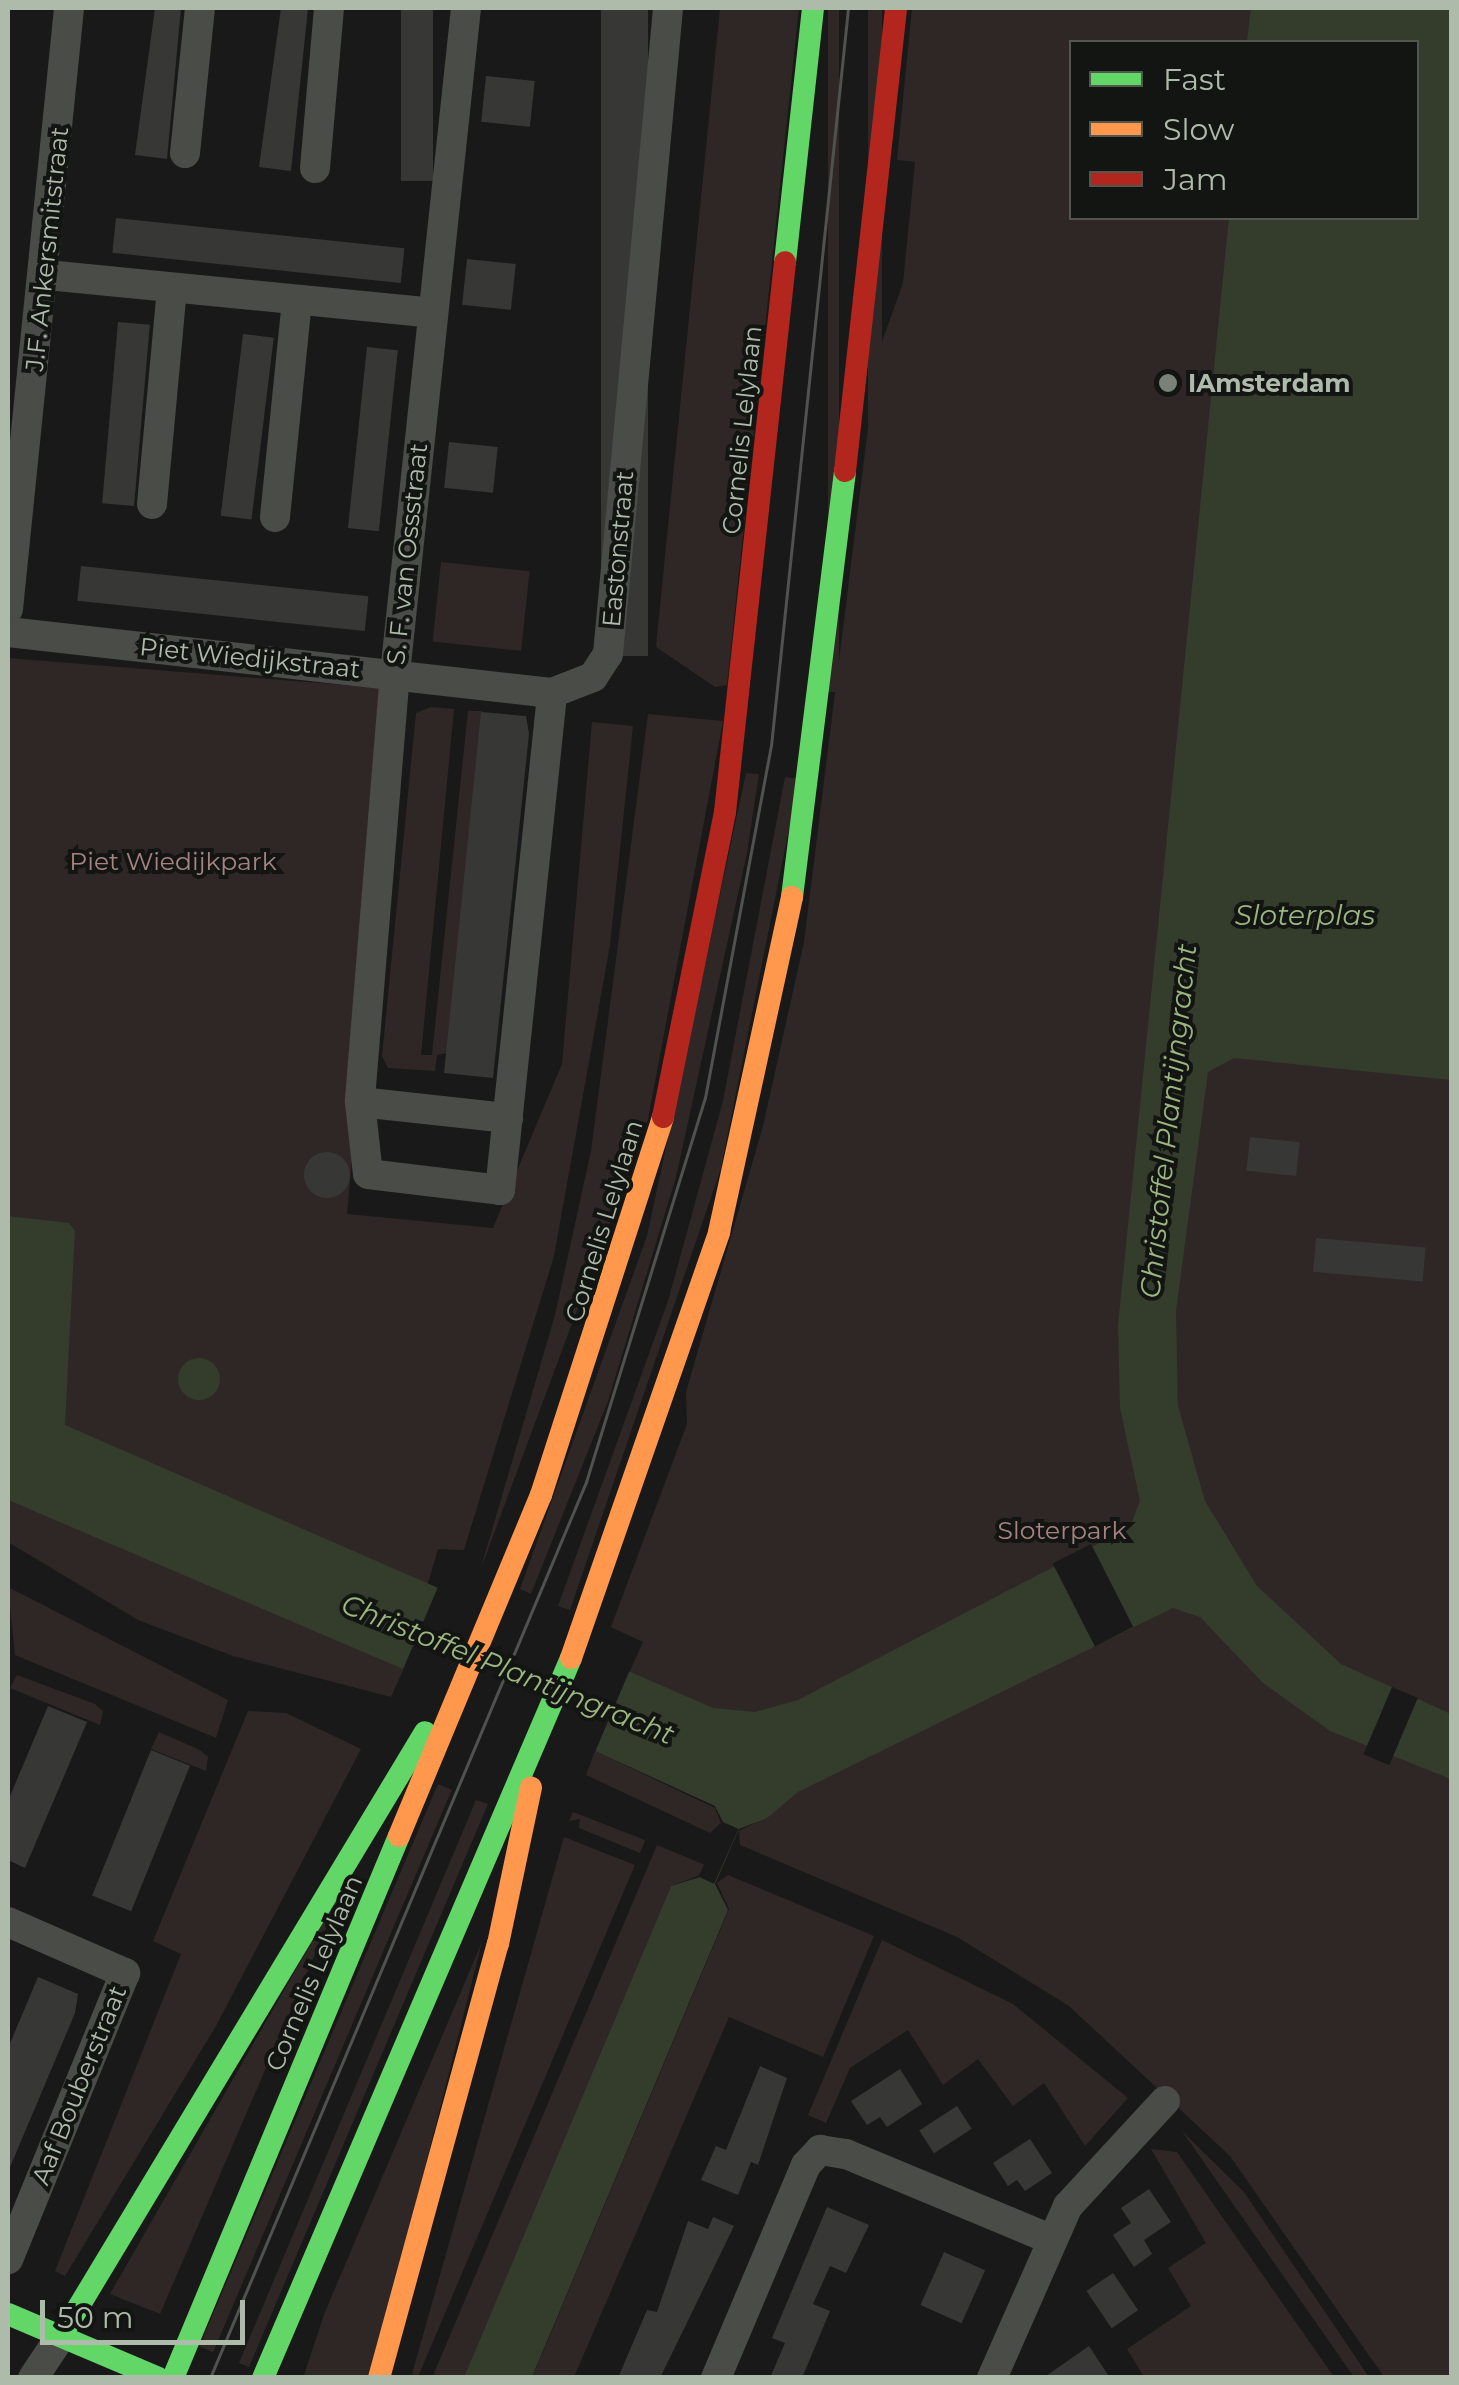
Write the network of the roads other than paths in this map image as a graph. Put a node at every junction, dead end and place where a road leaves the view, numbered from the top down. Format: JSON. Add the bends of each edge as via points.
{"nodes":[{"id":1,"x":69,"y":8,"type":"edge"},
{"id":2,"x":200,"y":8,"type":"edge"},
{"id":3,"x":329,"y":8,"type":"edge"},
{"id":4,"x":466,"y":8,"type":"edge"},
{"id":5,"x":668,"y":8,"type":"edge"},
{"id":6,"x":813,"y":8,"type":"edge"},
{"id":7,"x":896,"y":8,"type":"edge"},
{"id":8,"x":185,"y":153,"type":"dead end"},
{"id":9,"x":315,"y":168,"type":"dead end"},
{"id":10,"x":47,"y":274,"type":"junction"},
{"id":11,"x":172,"y":290,"type":"junction"},
{"id":12,"x":296,"y":300,"type":"junction"},
{"id":13,"x":432,"y":314,"type":"junction"},
{"id":14,"x":152,"y":504,"type":"dead end"},
{"id":15,"x":275,"y":517,"type":"dead end"},
{"id":16,"x":8,"y":609,"type":"edge"},
{"id":17,"x":8,"y":632,"type":"edge"},
{"id":18,"x":395,"y":673,"type":"junction"},
{"id":19,"x":552,"y":692,"type":"junction"},
{"id":20,"x":360,"y":1102,"type":"junction"},
{"id":21,"x":508,"y":1118,"type":"junction"},
{"id":22,"x":471,"y":1666,"type":"junction"},
{"id":23,"x":541,"y":1728,"type":"junction"},
{"id":24,"x":8,"y":1922,"type":"edge"},
{"id":25,"x":1165,"y":2101,"type":"dead end"},
{"id":26,"x":1050,"y":2239,"type":"junction"},
{"id":27,"x":8,"y":2260,"type":"edge"},
{"id":28,"x":8,"y":2314,"type":"edge"},
{"id":29,"x":61,"y":2336,"type":"junction"},
{"id":30,"x":266,"y":2369,"type":"edge"},
{"id":31,"x":34,"y":2378,"type":"edge"},
{"id":32,"x":159,"y":2378,"type":"edge"},
{"id":33,"x":172,"y":2378,"type":"edge"},
{"id":34,"x":379,"y":2378,"type":"edge"},
{"id":35,"x":716,"y":2378,"type":"edge"},
{"id":36,"x":992,"y":2378,"type":"edge"}],
"edges":[{"from":1,"to":10,"type":"street","name":"J.F. Ankersmitstraat"},
{"from":2,"to":8,"type":"street"},
{"from":3,"to":9,"type":"street"},
{"from":4,"to":13,"type":"street","name":"S. F. van Ossstraat"},
{"from":5,"to":19,"type":"street","name":"Eastonstraat","via":[[608,654],[593,676]]},
{"from":6,"to":22,"type":"main road","name":"Cornelis Lelylaan","via":[[751,612],[705,928],[637,1215]]},
{"from":7,"to":23,"type":"main road","via":[[829,658],[790,927],[719,1232],[588,1618]]},
{"from":10,"to":11,"type":"street"},
{"from":10,"to":16,"type":"street","name":"J.F. Ankersmitstraat"},
{"from":11,"to":12,"type":"street"},
{"from":11,"to":14,"type":"street"},
{"from":12,"to":13,"type":"street"},
{"from":12,"to":15,"type":"street"},
{"from":13,"to":18,"type":"street","name":"S. F. van Ossstraat"},
{"from":17,"to":18,"type":"street","name":"Piet Wiedijkstraat"},
{"from":18,"to":19,"type":"street","name":"Piet Wiedijkstraat"},
{"from":18,"to":20,"type":"street","name":"S. F. van Ossstraat"},
{"from":19,"to":21,"type":"street"},
{"from":20,"to":21,"type":"street"},
{"from":20,"to":21,"type":"street","via":[[368,1174],[500,1190]]},
{"from":22,"to":29,"type":"main road","via":[[400,1768]]},
{"from":22,"to":33,"type":"main road","name":"Cornelis Lelylaan"},
{"from":23,"to":30,"type":"main road"},
{"from":23,"to":34,"type":"main road","via":[[525,1823]]},
{"from":24,"to":27,"type":"street","name":"Aaf Bouberstraat","via":[[125,1972]]},
{"from":25,"to":26,"type":"street","via":[[1068,2206]]},
{"from":26,"to":35,"type":"street","via":[[820,2150],[806,2165]]},
{"from":26,"to":36,"type":"street"},
{"from":28,"to":29,"type":"main road"},
{"from":29,"to":31,"type":"street"},
{"from":29,"to":32,"type":"main road"}]}
